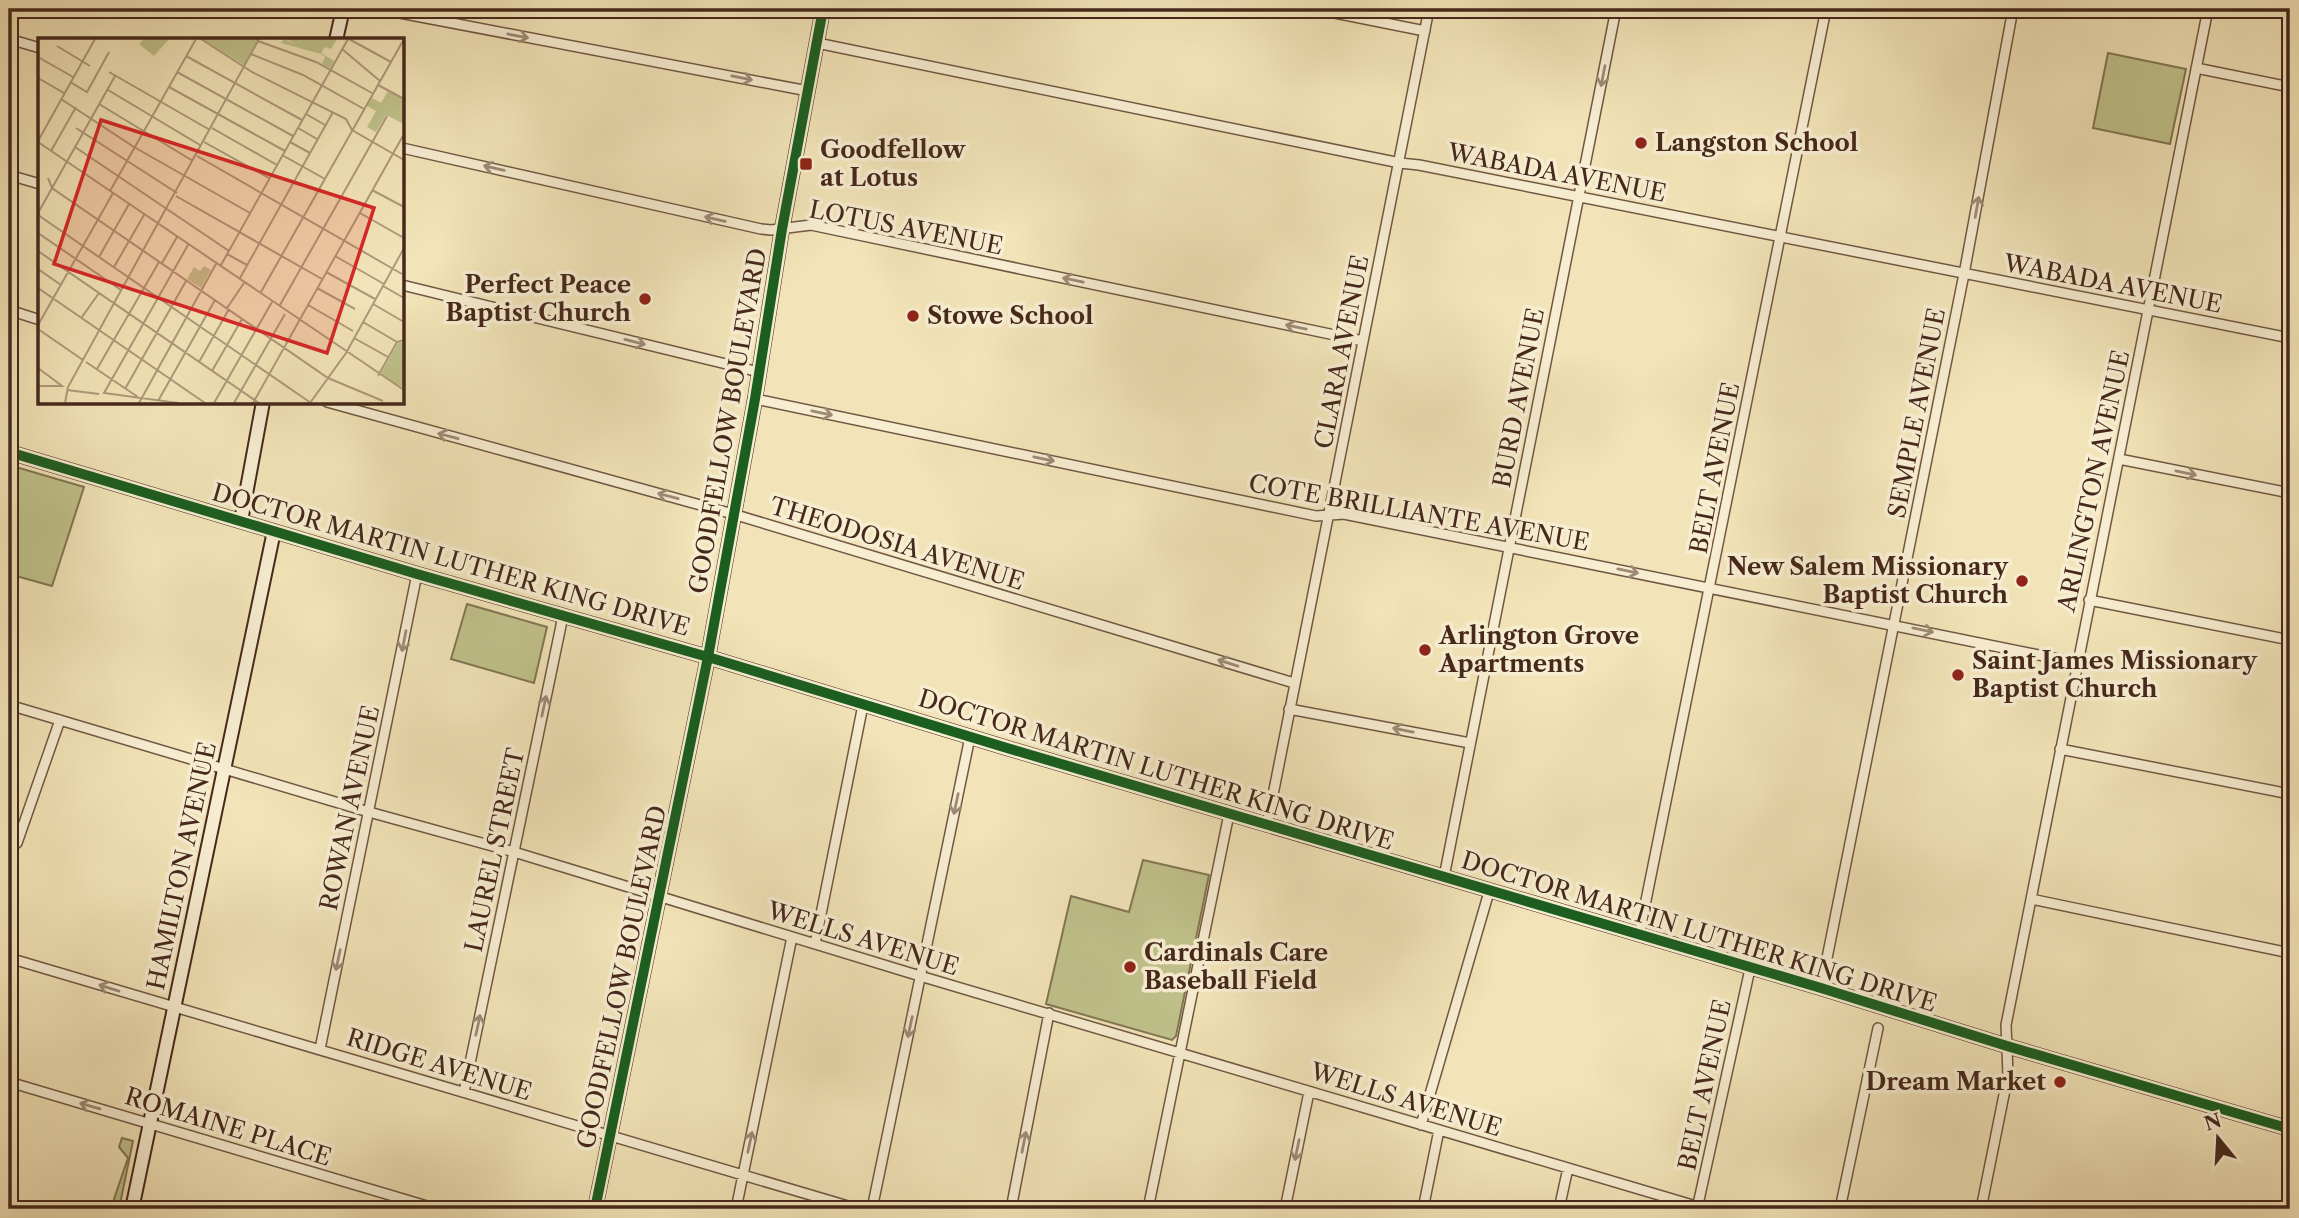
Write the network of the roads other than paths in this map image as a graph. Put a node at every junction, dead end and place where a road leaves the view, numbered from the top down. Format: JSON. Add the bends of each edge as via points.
{"nodes":[{"id":1,"x":343,"y":9,"type":"edge"},
{"id":2,"x":379,"y":9,"type":"edge"},
{"id":3,"x":823,"y":9,"type":"edge"},
{"id":4,"x":1315,"y":9,"type":"edge"},
{"id":5,"x":1429,"y":9,"type":"edge"},
{"id":6,"x":1616,"y":9,"type":"edge"},
{"id":7,"x":1826,"y":9,"type":"edge"},
{"id":8,"x":2013,"y":9,"type":"edge"},
{"id":9,"x":2208,"y":9,"type":"edge"},
{"id":10,"x":1425,"y":31,"type":"junction"},
{"id":11,"x":336,"y":38,"type":"edge"},
{"id":12,"x":9,"y":39,"type":"edge"},
{"id":13,"x":817,"y":43,"type":"junction"},
{"id":14,"x":38,"y":47,"type":"edge"},
{"id":15,"x":2196,"y":68,"type":"junction"},
{"id":16,"x":2290,"y":87,"type":"edge"},
{"id":17,"x":808,"y":91,"type":"junction"},
{"id":18,"x":404,"y":148,"type":"edge"},
{"id":19,"x":1400,"y":163,"type":"junction"},
{"id":20,"x":9,"y":175,"type":"edge"},
{"id":21,"x":38,"y":183,"type":"edge"},
{"id":22,"x":1578,"y":197,"type":"junction"},
{"id":23,"x":782,"y":229,"type":"junction"},
{"id":24,"x":1781,"y":238,"type":"junction"},
{"id":25,"x":1964,"y":274,"type":"junction"},
{"id":26,"x":404,"y":285,"type":"edge"},
{"id":27,"x":9,"y":310,"type":"edge"},
{"id":28,"x":2148,"y":312,"type":"junction"},
{"id":29,"x":38,"y":319,"type":"edge"},
{"id":30,"x":2290,"y":338,"type":"edge"},
{"id":31,"x":1363,"y":341,"type":"junction"},
{"id":32,"x":759,"y":372,"type":"junction"},
{"id":33,"x":755,"y":399,"type":"junction"},
{"id":34,"x":263,"y":404,"type":"edge"},
{"id":35,"x":334,"y":404,"type":"edge"},
{"id":36,"x":9,"y":452,"type":"edge"},
{"id":37,"x":2119,"y":459,"type":"junction"},
{"id":38,"x":2290,"y":493,"type":"edge"},
{"id":39,"x":733,"y":514,"type":"junction"},
{"id":40,"x":1330,"y":516,"type":"junction"},
{"id":41,"x":241,"y":521,"type":"junction"},
{"id":42,"x":274,"y":531,"type":"junction"},
{"id":43,"x":1509,"y":547,"type":"junction"},
{"id":44,"x":417,"y":574,"type":"junction"},
{"id":45,"x":1711,"y":588,"type":"junction"},
{"id":46,"x":2090,"y":600,"type":"junction"},
{"id":47,"x":563,"y":616,"type":"junction"},
{"id":48,"x":1895,"y":624,"type":"junction"},
{"id":49,"x":2290,"y":640,"type":"edge"},
{"id":50,"x":708,"y":657,"type":"junction"},
{"id":51,"x":2078,"y":663,"type":"junction"},
{"id":52,"x":1294,"y":683,"type":"junction"},
{"id":53,"x":9,"y":705,"type":"edge"},
{"id":54,"x":863,"y":705,"type":"junction"},
{"id":55,"x":1289,"y":709,"type":"junction"},
{"id":56,"x":60,"y":720,"type":"junction"},
{"id":57,"x":970,"y":737,"type":"junction"},
{"id":58,"x":1470,"y":743,"type":"junction"},
{"id":59,"x":2060,"y":749,"type":"junction"},
{"id":60,"x":223,"y":769,"type":"junction"},
{"id":61,"x":2290,"y":794,"type":"edge"},
{"id":62,"x":369,"y":812,"type":"junction"},
{"id":63,"x":1228,"y":814,"type":"junction"},
{"id":64,"x":1267,"y":825,"type":"junction"},
{"id":65,"x":17,"y":843,"type":"dead end"},
{"id":66,"x":514,"y":852,"type":"junction"},
{"id":67,"x":1444,"y":877,"type":"junction"},
{"id":68,"x":1489,"y":892,"type":"junction"},
{"id":69,"x":660,"y":898,"type":"junction"},
{"id":70,"x":2031,"y":899,"type":"junction"},
{"id":71,"x":1639,"y":935,"type":"junction"},
{"id":72,"x":792,"y":937,"type":"junction"},
{"id":73,"x":815,"y":944,"type":"junction"},
{"id":74,"x":2290,"y":953,"type":"edge"},
{"id":75,"x":9,"y":958,"type":"edge"},
{"id":76,"x":1750,"y":969,"type":"junction"},
{"id":77,"x":920,"y":976,"type":"junction"},
{"id":78,"x":1821,"y":988,"type":"junction"},
{"id":79,"x":174,"y":1008,"type":"junction"},
{"id":80,"x":1049,"y":1013,"type":"junction"},
{"id":81,"x":1878,"y":1028,"type":"dead end"},
{"id":82,"x":2007,"y":1046,"type":"junction"},
{"id":83,"x":320,"y":1049,"type":"junction"},
{"id":84,"x":1180,"y":1052,"type":"junction"},
{"id":85,"x":9,"y":1082,"type":"edge"},
{"id":86,"x":464,"y":1092,"type":"junction"},
{"id":87,"x":1310,"y":1092,"type":"junction"},
{"id":88,"x":150,"y":1124,"type":"junction"},
{"id":89,"x":1421,"y":1125,"type":"junction"},
{"id":90,"x":2290,"y":1129,"type":"edge"},
{"id":91,"x":1439,"y":1130,"type":"junction"},
{"id":92,"x":611,"y":1136,"type":"junction"},
{"id":93,"x":1568,"y":1168,"type":"junction"},
{"id":94,"x":743,"y":1175,"type":"junction"},
{"id":95,"x":1701,"y":1208,"type":"edge"},
{"id":96,"x":132,"y":1209,"type":"edge"},
{"id":97,"x":437,"y":1209,"type":"edge"},
{"id":98,"x":595,"y":1209,"type":"edge"},
{"id":99,"x":736,"y":1209,"type":"edge"},
{"id":100,"x":858,"y":1209,"type":"edge"},
{"id":101,"x":872,"y":1209,"type":"edge"},
{"id":102,"x":1011,"y":1209,"type":"edge"},
{"id":103,"x":1148,"y":1209,"type":"edge"},
{"id":104,"x":1285,"y":1209,"type":"edge"},
{"id":105,"x":1423,"y":1209,"type":"edge"},
{"id":106,"x":1559,"y":1209,"type":"edge"},
{"id":107,"x":1840,"y":1209,"type":"edge"},
{"id":108,"x":1981,"y":1209,"type":"edge"}],
"edges":[{"from":1,"to":11,"type":"main road"},
{"from":2,"to":17,"type":"street","one_way":true},
{"from":3,"to":13,"type":"main road","name":"GOODFELLOW BOULEVARD"},
{"from":4,"to":10,"type":"street"},
{"from":5,"to":10,"type":"street","name":"CLARA AVENUE"},
{"from":6,"to":22,"type":"street","name":"BURD AVENUE","one_way":true},
{"from":7,"to":24,"type":"street","name":"BELT AVENUE"},
{"from":25,"to":8,"type":"street","name":"SEMPLE AVENUE","one_way":true},
{"from":9,"to":15,"type":"street","name":"ARLINGTON AVENUE"},
{"from":10,"to":19,"type":"street","name":"CLARA AVENUE"},
{"from":12,"to":14,"type":"street"},
{"from":13,"to":17,"type":"main road","name":"GOODFELLOW BOULEVARD"},
{"from":13,"to":19,"type":"street","name":"WABADA AVENUE"},
{"from":15,"to":16,"type":"street"},
{"from":15,"to":28,"type":"street","name":"ARLINGTON AVENUE"},
{"from":17,"to":23,"type":"main road","name":"GOODFELLOW BOULEVARD"},
{"from":23,"to":18,"type":"street","name":"LOTUS AVENUE","one_way":true,"via":[[761,229]]},
{"from":19,"to":22,"type":"street","name":"WABADA AVENUE"},
{"from":19,"to":31,"type":"street","name":"CLARA AVENUE"},
{"from":20,"to":21,"type":"street"},
{"from":22,"to":24,"type":"street","name":"WABADA AVENUE"},
{"from":22,"to":43,"type":"street","name":"BURD AVENUE"},
{"from":31,"to":23,"type":"street","name":"LOTUS AVENUE","one_way":true,"via":[[811,225]]},
{"from":23,"to":32,"type":"main road","name":"GOODFELLOW BOULEVARD"},
{"from":24,"to":25,"type":"street","name":"WABADA AVENUE"},
{"from":24,"to":45,"type":"street","name":"BELT AVENUE"},
{"from":25,"to":28,"type":"street","name":"WABADA AVENUE"},
{"from":25,"to":48,"type":"street","name":"SEMPLE AVENUE"},
{"from":26,"to":32,"type":"street","one_way":true},
{"from":27,"to":29,"type":"street"},
{"from":28,"to":30,"type":"street","name":"WABADA AVENUE"},
{"from":28,"to":37,"type":"street","name":"ARLINGTON AVENUE"},
{"from":31,"to":40,"type":"street","name":"CLARA AVENUE"},
{"from":32,"to":33,"type":"main road","name":"GOODFELLOW BOULEVARD"},
{"from":33,"to":39,"type":"main road","name":"GOODFELLOW BOULEVARD"},
{"from":33,"to":40,"type":"street","name":"COTE BRILLIANTE AVENUE","one_way":true},
{"from":34,"to":41,"type":"main road"},
{"from":39,"to":35,"type":"street","name":"THEODOSIA AVENUE","one_way":true},
{"from":36,"to":41,"type":"main road","name":"DOCTOR MARTIN LUTHER KING DRIVE"},
{"from":37,"to":38,"type":"street","one_way":true},
{"from":37,"to":46,"type":"street","name":"ARLINGTON AVENUE"},
{"from":39,"to":50,"type":"main road","name":"GOODFELLOW BOULEVARD"},
{"from":52,"to":39,"type":"street","name":"THEODOSIA AVENUE","one_way":true},
{"from":40,"to":43,"type":"street","name":"COTE BRILLIANTE AVENUE","via":[[1344,514]]},
{"from":40,"to":52,"type":"street","name":"CLARA AVENUE"},
{"from":41,"to":42,"type":"main road","name":"DOCTOR MARTIN LUTHER KING DRIVE"},
{"from":42,"to":44,"type":"main road","name":"DOCTOR MARTIN LUTHER KING DRIVE"},
{"from":42,"to":60,"type":"main road","name":"HAMILTON AVENUE"},
{"from":43,"to":45,"type":"street","name":"COTE BRILLIANTE AVENUE","one_way":true},
{"from":43,"to":58,"type":"street","name":"BURD AVENUE"},
{"from":44,"to":47,"type":"main road","name":"DOCTOR MARTIN LUTHER KING DRIVE"},
{"from":44,"to":62,"type":"street","name":"ROWAN AVENUE","one_way":true},
{"from":45,"to":48,"type":"street","name":"COTE BRILLIANTE AVENUE"},
{"from":45,"to":71,"type":"street","name":"BELT AVENUE"},
{"from":46,"to":49,"type":"street"},
{"from":46,"to":51,"type":"street","name":"ARLINGTON AVENUE"},
{"from":47,"to":50,"type":"main road","name":"DOCTOR MARTIN LUTHER KING DRIVE"},
{"from":66,"to":47,"type":"street","name":"LAUREL STREET","one_way":true},
{"from":48,"to":51,"type":"street","name":"COTE BRILLIANTE AVENUE","one_way":true},
{"from":48,"to":78,"type":"street","name":"SEMPLE AVENUE"},
{"from":50,"to":54,"type":"main road","name":"DOCTOR MARTIN LUTHER KING DRIVE"},
{"from":50,"to":69,"type":"main road","name":"GOODFELLOW BOULEVARD"},
{"from":51,"to":59,"type":"street","name":"ARLINGTON AVENUE"},
{"from":52,"to":55,"type":"street","name":"CLARA AVENUE"},
{"from":53,"to":56,"type":"street","name":"WELLS AVENUE"},
{"from":54,"to":57,"type":"main road","name":"DOCTOR MARTIN LUTHER KING DRIVE"},
{"from":54,"to":73,"type":"street"},
{"from":58,"to":55,"type":"street","one_way":true},
{"from":55,"to":64,"type":"street","name":"CLARA AVENUE"},
{"from":56,"to":60,"type":"street","name":"WELLS AVENUE"},
{"from":56,"to":65,"type":"street"},
{"from":57,"to":63,"type":"main road","name":"DOCTOR MARTIN LUTHER KING DRIVE"},
{"from":57,"to":77,"type":"street","one_way":true},
{"from":58,"to":67,"type":"street","name":"BURD AVENUE"},
{"from":59,"to":61,"type":"street"},
{"from":59,"to":70,"type":"street","name":"ARLINGTON AVENUE"},
{"from":60,"to":62,"type":"street","name":"WELLS AVENUE"},
{"from":60,"to":79,"type":"main road","name":"HAMILTON AVENUE"},
{"from":62,"to":66,"type":"street","name":"WELLS AVENUE"},
{"from":62,"to":83,"type":"street","name":"ROWAN AVENUE","one_way":true},
{"from":63,"to":64,"type":"main road","name":"DOCTOR MARTIN LUTHER KING DRIVE"},
{"from":63,"to":84,"type":"street"},
{"from":64,"to":67,"type":"main road","name":"DOCTOR MARTIN LUTHER KING DRIVE"},
{"from":66,"to":69,"type":"street","name":"WELLS AVENUE"},
{"from":86,"to":66,"type":"street","name":"LAUREL STREET","one_way":true},
{"from":67,"to":68,"type":"main road","name":"DOCTOR MARTIN LUTHER KING DRIVE"},
{"from":68,"to":71,"type":"main road","name":"DOCTOR MARTIN LUTHER KING DRIVE"},
{"from":68,"to":89,"type":"street"},
{"from":69,"to":72,"type":"street","name":"WELLS AVENUE"},
{"from":69,"to":92,"type":"main road","name":"GOODFELLOW BOULEVARD"},
{"from":70,"to":74,"type":"street"},
{"from":70,"to":82,"type":"street","name":"ARLINGTON AVENUE","via":[[2006,1025]]},
{"from":71,"to":76,"type":"main road","name":"DOCTOR MARTIN LUTHER KING DRIVE"},
{"from":72,"to":73,"type":"street","name":"WELLS AVENUE"},
{"from":94,"to":72,"type":"street","one_way":true},
{"from":73,"to":77,"type":"street","name":"WELLS AVENUE"},
{"from":79,"to":75,"type":"street","name":"RIDGE AVENUE","one_way":true},
{"from":76,"to":78,"type":"main road","name":"DOCTOR MARTIN LUTHER KING DRIVE"},
{"from":76,"to":95,"type":"street","name":"BELT AVENUE"},
{"from":77,"to":80,"type":"street","name":"WELLS AVENUE"},
{"from":77,"to":101,"type":"street","one_way":true},
{"from":78,"to":82,"type":"main road","name":"DOCTOR MARTIN LUTHER KING DRIVE"},
{"from":79,"to":83,"type":"street","name":"RIDGE AVENUE"},
{"from":79,"to":88,"type":"main road","name":"HAMILTON AVENUE"},
{"from":80,"to":84,"type":"street","name":"WELLS AVENUE"},
{"from":102,"to":80,"type":"street","one_way":true},
{"from":81,"to":107,"type":"street"},
{"from":82,"to":90,"type":"main road","name":"DOCTOR MARTIN LUTHER KING DRIVE"},
{"from":82,"to":108,"type":"street","name":"ARLINGTON AVENUE","via":[[2008,1075]]},
{"from":83,"to":86,"type":"street","name":"RIDGE AVENUE"},
{"from":84,"to":87,"type":"street","name":"WELLS AVENUE"},
{"from":84,"to":103,"type":"street"},
{"from":88,"to":85,"type":"street","name":"ROMAINE PLACE","one_way":true},
{"from":86,"to":92,"type":"street","name":"RIDGE AVENUE"},
{"from":87,"to":89,"type":"street","name":"WELLS AVENUE"},
{"from":87,"to":104,"type":"street","one_way":true},
{"from":88,"to":96,"type":"main road","name":"HAMILTON AVENUE"},
{"from":88,"to":97,"type":"street","name":"ROMAINE PLACE"},
{"from":89,"to":91,"type":"street","name":"WELLS AVENUE"},
{"from":91,"to":93,"type":"street","name":"WELLS AVENUE"},
{"from":91,"to":105,"type":"street"},
{"from":92,"to":94,"type":"street","name":"RIDGE AVENUE"},
{"from":92,"to":98,"type":"main road","name":"GOODFELLOW BOULEVARD"},
{"from":93,"to":95,"type":"street","name":"WELLS AVENUE"},
{"from":93,"to":106,"type":"street"},
{"from":94,"to":99,"type":"street"},
{"from":94,"to":100,"type":"street","name":"RIDGE AVENUE"}]}
